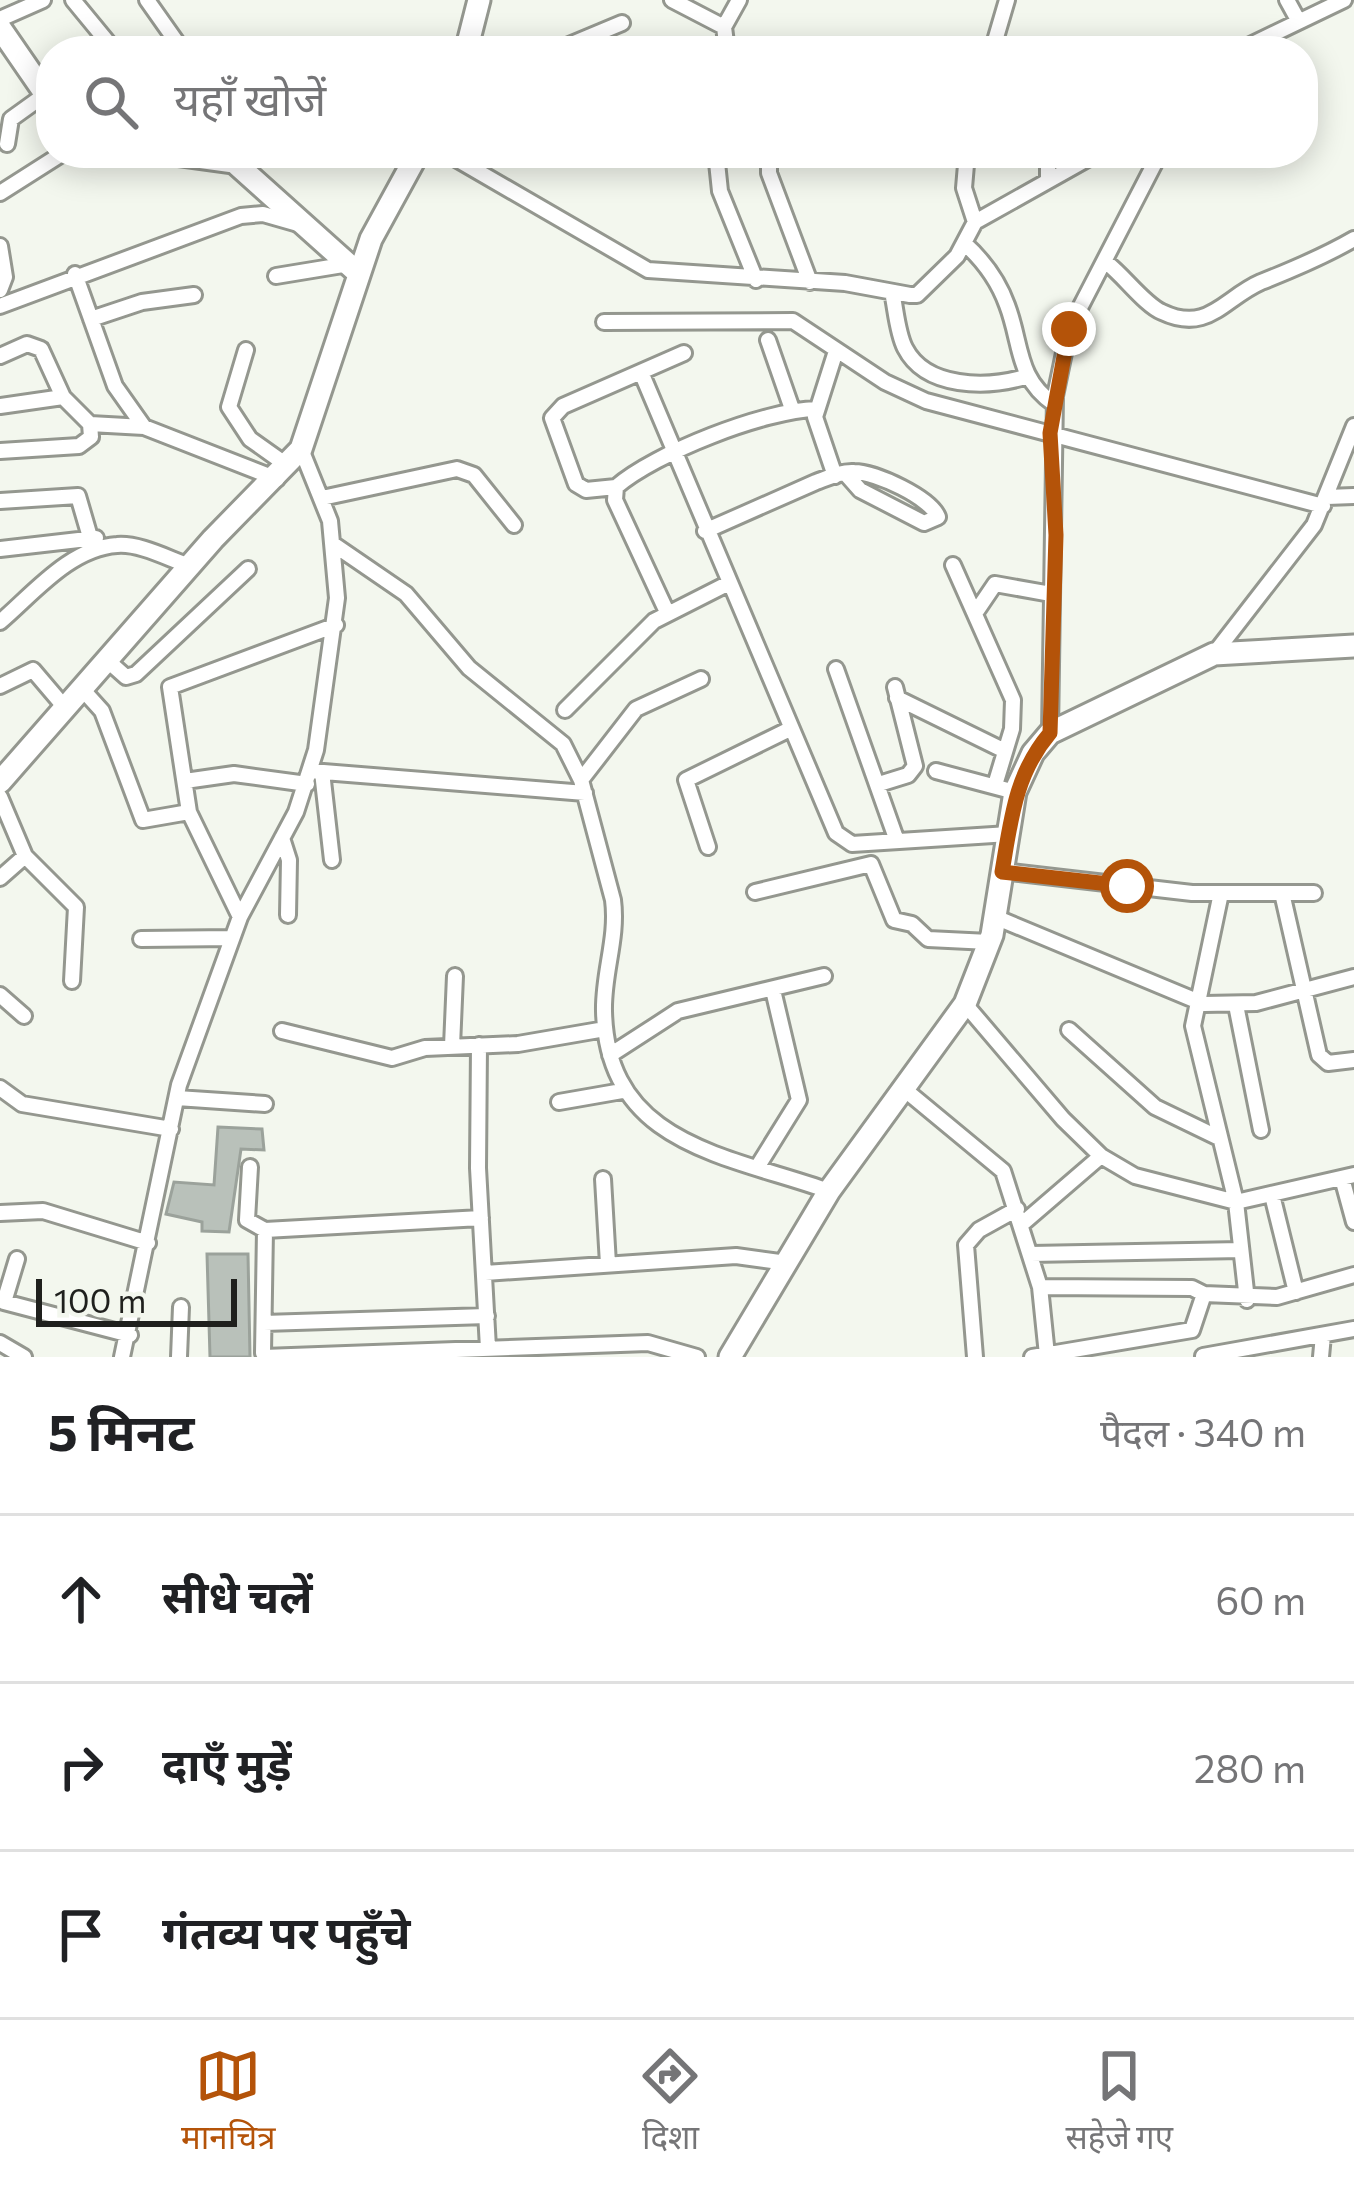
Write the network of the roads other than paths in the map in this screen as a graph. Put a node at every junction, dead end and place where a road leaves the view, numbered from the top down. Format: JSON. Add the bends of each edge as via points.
{"nodes":[{"id":1,"x":43,"y":0,"type":"edge"},
{"id":2,"x":74,"y":0,"type":"edge"},
{"id":3,"x":147,"y":0,"type":"edge"},
{"id":4,"x":478,"y":0,"type":"edge"},
{"id":5,"x":672,"y":0,"type":"edge"},
{"id":6,"x":739,"y":0,"type":"edge"},
{"id":7,"x":1007,"y":0,"type":"edge"},
{"id":8,"x":1287,"y":0,"type":"edge"},
{"id":9,"x":1344,"y":0,"type":"edge"},
{"id":10,"x":1298,"y":20,"type":"junction"},
{"id":11,"x":0,"y":23,"type":"edge"},
{"id":12,"x":622,"y":23,"type":"dead end"},
{"id":13,"x":724,"y":26,"type":"junction"},
{"id":14,"x":103,"y":36,"type":"edge"},
{"id":15,"x":172,"y":36,"type":"edge"},
{"id":16,"x":470,"y":36,"type":"edge"},
{"id":17,"x":591,"y":36,"type":"edge"},
{"id":18,"x":725,"y":36,"type":"edge"},
{"id":19,"x":996,"y":36,"type":"edge"},
{"id":20,"x":1267,"y":36,"type":"edge"},
{"id":21,"x":7,"y":54,"type":"edge"},
{"id":22,"x":36,"y":87,"type":"edge"},
{"id":23,"x":36,"y":105,"type":"edge"},
{"id":24,"x":7,"y":144,"type":"dead end"},
{"id":25,"x":39,"y":168,"type":"edge"},
{"id":26,"x":241,"y":168,"type":"edge"},
{"id":27,"x":410,"y":168,"type":"edge"},
{"id":28,"x":472,"y":168,"type":"edge"},
{"id":29,"x":718,"y":168,"type":"edge"},
{"id":30,"x":769,"y":168,"type":"edge"},
{"id":31,"x":966,"y":168,"type":"edge"},
{"id":32,"x":1048,"y":168,"type":"edge"},
{"id":33,"x":1072,"y":168,"type":"edge"},
{"id":34,"x":1153,"y":168,"type":"edge"},
{"id":35,"x":1048,"y":181,"type":"junction"},
{"id":36,"x":0,"y":193,"type":"edge"},
{"id":37,"x":975,"y":222,"type":"junction"},
{"id":38,"x":309,"y":227,"type":"junction"},
{"id":39,"x":1354,"y":239,"type":"edge"},
{"id":40,"x":964,"y":243,"type":"junction"},
{"id":41,"x":0,"y":246,"type":"edge"},
{"id":42,"x":1107,"y":263,"type":"junction"},
{"id":43,"x":354,"y":268,"type":"junction"},
{"id":44,"x":75,"y":274,"type":"junction"},
{"id":45,"x":276,"y":276,"type":"dead end"},
{"id":46,"x":757,"y":280,"type":"junction"},
{"id":47,"x":810,"y":281,"type":"junction"},
{"id":48,"x":0,"y":290,"type":"edge"},
{"id":49,"x":892,"y":292,"type":"junction"},
{"id":50,"x":194,"y":295,"type":"dead end"},
{"id":51,"x":0,"y":306,"type":"edge"},
{"id":52,"x":91,"y":320,"type":"junction"},
{"id":53,"x":604,"y":322,"type":"dead end"},
{"id":54,"x":768,"y":340,"type":"dead end"},
{"id":55,"x":246,"y":350,"type":"dead end"},
{"id":56,"x":836,"y":351,"type":"junction"},
{"id":57,"x":684,"y":353,"type":"dead end"},
{"id":58,"x":0,"y":356,"type":"edge"},
{"id":59,"x":641,"y":372,"type":"junction"},
{"id":60,"x":1025,"y":377,"type":"junction"},
{"id":61,"x":62,"y":397,"type":"junction"},
{"id":62,"x":1054,"y":404,"type":"junction"},
{"id":63,"x":0,"y":406,"type":"edge"},
{"id":64,"x":792,"y":409,"type":"junction"},
{"id":65,"x":816,"y":409,"type":"junction"},
{"id":66,"x":90,"y":424,"type":"junction"},
{"id":67,"x":1354,"y":426,"type":"edge"},
{"id":68,"x":145,"y":427,"type":"junction"},
{"id":69,"x":1050,"y":433,"type":"junction"},
{"id":70,"x":0,"y":451,"type":"edge"},
{"id":71,"x":674,"y":455,"type":"junction"},
{"id":72,"x":289,"y":464,"type":"junction"},
{"id":73,"x":840,"y":474,"type":"junction"},
{"id":74,"x":616,"y":487,"type":"junction"},
{"id":75,"x":1354,"y":496,"type":"edge"},
{"id":76,"x":322,"y":498,"type":"junction"},
{"id":77,"x":0,"y":501,"type":"edge"},
{"id":78,"x":1325,"y":501,"type":"junction"},
{"id":79,"x":514,"y":525,"type":"dead end"},
{"id":80,"x":705,"y":531,"type":"junction"},
{"id":81,"x":90,"y":537,"type":"junction"},
{"id":82,"x":118,"y":544,"type":"junction"},
{"id":83,"x":333,"y":544,"type":"junction"},
{"id":84,"x":0,"y":549,"type":"edge"},
{"id":85,"x":953,"y":565,"type":"dead end"},
{"id":86,"x":190,"y":566,"type":"junction"},
{"id":87,"x":248,"y":569,"type":"dead end"},
{"id":88,"x":728,"y":584,"type":"junction"},
{"id":89,"x":1051,"y":594,"type":"junction"},
{"id":90,"x":667,"y":611,"type":"junction"},
{"id":91,"x":976,"y":612,"type":"junction"},
{"id":92,"x":0,"y":622,"type":"edge"},
{"id":93,"x":336,"y":625,"type":"junction"},
{"id":94,"x":1354,"y":646,"type":"edge"},
{"id":95,"x":1214,"y":654,"type":"junction"},
{"id":96,"x":108,"y":661,"type":"junction"},
{"id":97,"x":836,"y":669,"type":"dead end"},
{"id":98,"x":701,"y":680,"type":"dead end"},
{"id":99,"x":0,"y":686,"type":"edge"},
{"id":100,"x":83,"y":690,"type":"junction"},
{"id":101,"x":67,"y":710,"type":"junction"},
{"id":102,"x":565,"y":710,"type":"dead end"},
{"id":103,"x":790,"y":729,"type":"junction"},
{"id":104,"x":1050,"y":733,"type":"junction"},
{"id":105,"x":1005,"y":751,"type":"junction"},
{"id":106,"x":936,"y":771,"type":"dead end"},
{"id":107,"x":314,"y":776,"type":"junction"},
{"id":108,"x":185,"y":781,"type":"junction"},
{"id":109,"x":0,"y":782,"type":"edge"},
{"id":110,"x":879,"y":784,"type":"junction"},
{"id":111,"x":583,"y":787,"type":"junction"},
{"id":112,"x":1005,"y":789,"type":"junction"},
{"id":113,"x":0,"y":797,"type":"edge"},
{"id":114,"x":189,"y":812,"type":"junction"},
{"id":115,"x":1009,"y":834,"type":"junction"},
{"id":116,"x":282,"y":838,"type":"junction"},
{"id":117,"x":897,"y":841,"type":"junction"},
{"id":118,"x":708,"y":847,"type":"dead end"},
{"id":119,"x":25,"y":856,"type":"junction"},
{"id":120,"x":332,"y":860,"type":"dead end"},
{"id":121,"x":1002,"y":872,"type":"junction"},
{"id":122,"x":0,"y":878,"type":"edge"},
{"id":123,"x":754,"y":892,"type":"dead end"},
{"id":124,"x":1221,"y":893,"type":"junction"},
{"id":125,"x":1282,"y":893,"type":"junction"},
{"id":126,"x":1314,"y":893,"type":"dead end"},
{"id":127,"x":288,"y":915,"type":"dead end"},
{"id":128,"x":240,"y":916,"type":"junction"},
{"id":129,"x":995,"y":917,"type":"junction"},
{"id":130,"x":232,"y":938,"type":"junction"},
{"id":131,"x":141,"y":939,"type":"dead end"},
{"id":132,"x":989,"y":942,"type":"junction"},
{"id":133,"x":454,"y":976,"type":"dead end"},
{"id":134,"x":824,"y":976,"type":"dead end"},
{"id":135,"x":1354,"y":977,"type":"edge"},
{"id":136,"x":72,"y":981,"type":"dead end"},
{"id":137,"x":773,"y":990,"type":"junction"},
{"id":138,"x":1306,"y":991,"type":"junction"},
{"id":139,"x":0,"y":995,"type":"edge"},
{"id":140,"x":1194,"y":1002,"type":"junction"},
{"id":141,"x":965,"y":1004,"type":"junction"},
{"id":142,"x":1236,"y":1005,"type":"junction"},
{"id":143,"x":23,"y":1016,"type":"dead end"},
{"id":144,"x":605,"y":1029,"type":"junction"},
{"id":145,"x":1070,"y":1030,"type":"dead end"},
{"id":146,"x":282,"y":1031,"type":"dead end"},
{"id":147,"x":479,"y":1045,"type":"junction"},
{"id":148,"x":452,"y":1046,"type":"junction"},
{"id":149,"x":610,"y":1054,"type":"junction"},
{"id":150,"x":1354,"y":1060,"type":"edge"},
{"id":151,"x":0,"y":1088,"type":"edge"},
{"id":152,"x":904,"y":1090,"type":"junction"},
{"id":153,"x":622,"y":1091,"type":"junction"},
{"id":154,"x":177,"y":1098,"type":"junction"},
{"id":155,"x":560,"y":1102,"type":"dead end"},
{"id":156,"x":265,"y":1104,"type":"dead end"},
{"id":157,"x":171,"y":1129,"type":"junction"},
{"id":158,"x":1261,"y":1130,"type":"dead end"},
{"id":159,"x":1220,"y":1138,"type":"junction"},
{"id":160,"x":1101,"y":1156,"type":"junction"},
{"id":161,"x":758,"y":1166,"type":"junction"},
{"id":162,"x":250,"y":1167,"type":"dead end"},
{"id":163,"x":1348,"y":1177,"type":"edge"},
{"id":164,"x":603,"y":1179,"type":"dead end"},
{"id":165,"x":829,"y":1191,"type":"junction"},
{"id":166,"x":1272,"y":1195,"type":"junction"},
{"id":167,"x":1237,"y":1202,"type":"junction"},
{"id":168,"x":0,"y":1213,"type":"edge"},
{"id":169,"x":1019,"y":1216,"type":"junction"},
{"id":170,"x":481,"y":1218,"type":"junction"},
{"id":171,"x":1354,"y":1222,"type":"edge"},
{"id":172,"x":265,"y":1230,"type":"junction"},
{"id":173,"x":148,"y":1243,"type":"junction"},
{"id":174,"x":1241,"y":1250,"type":"junction"},
{"id":175,"x":1031,"y":1254,"type":"junction"},
{"id":176,"x":17,"y":1259,"type":"dead end"},
{"id":177,"x":787,"y":1263,"type":"junction"},
{"id":178,"x":608,"y":1264,"type":"junction"},
{"id":179,"x":485,"y":1273,"type":"junction"},
{"id":180,"x":1354,"y":1275,"type":"edge"},
{"id":181,"x":1040,"y":1286,"type":"junction"},
{"id":182,"x":1296,"y":1292,"type":"junction"},
{"id":183,"x":1204,"y":1294,"type":"junction"},
{"id":184,"x":1246,"y":1300,"type":"junction"},
{"id":185,"x":2,"y":1307,"type":"edge"},
{"id":186,"x":181,"y":1307,"type":"dead end"},
{"id":187,"x":487,"y":1316,"type":"junction"},
{"id":188,"x":264,"y":1323,"type":"junction"},
{"id":189,"x":1198,"y":1327,"type":"junction"},
{"id":190,"x":1354,"y":1329,"type":"edge"},
{"id":191,"x":130,"y":1335,"type":"junction"},
{"id":192,"x":1323,"y":1335,"type":"junction"},
{"id":193,"x":0,"y":1342,"type":"edge"},
{"id":194,"x":488,"y":1348,"type":"junction"},
{"id":195,"x":602,"y":1350,"type":"edge"},
{"id":196,"x":264,"y":1355,"type":"edge"},
{"id":197,"x":1040,"y":1356,"type":"edge"},
{"id":198,"x":24,"y":1357,"type":"edge"},
{"id":199,"x":122,"y":1357,"type":"edge"},
{"id":200,"x":178,"y":1357,"type":"edge"},
{"id":201,"x":697,"y":1357,"type":"edge"},
{"id":202,"x":730,"y":1357,"type":"edge"},
{"id":203,"x":975,"y":1357,"type":"edge"},
{"id":204,"x":1203,"y":1357,"type":"edge"},
{"id":205,"x":1322,"y":1357,"type":"edge"}],
"edges":[{"from":1,"to":11,"type":"street"},
{"from":2,"to":14,"type":"street"},
{"from":3,"to":15,"type":"street"},
{"from":4,"to":16,"type":"street"},
{"from":5,"to":13,"type":"street"},
{"from":6,"to":13,"type":"street"},
{"from":7,"to":19,"type":"street"},
{"from":8,"to":10,"type":"street"},
{"from":9,"to":10,"type":"street"},
{"from":10,"to":20,"type":"street"},
{"from":11,"to":21,"type":"street"},
{"from":12,"to":17,"type":"street"},
{"from":13,"to":18,"type":"street"},
{"from":21,"to":22,"type":"street"},
{"from":23,"to":24,"type":"street","via":[[11,119]]},
{"from":25,"to":36,"type":"street"},
{"from":26,"to":38,"type":"street"},
{"from":27,"to":43,"type":"street"},
{"from":28,"to":46,"type":"street","via":[[649,270]]},
{"from":29,"to":46,"type":"street"},
{"from":30,"to":47,"type":"street"},
{"from":31,"to":37,"type":"street"},
{"from":32,"to":35,"type":"street"},
{"from":33,"to":35,"type":"street"},
{"from":34,"to":42,"type":"street"},
{"from":35,"to":37,"type":"street"},
{"from":37,"to":40,"type":"street"},
{"from":38,"to":43,"type":"street"},
{"from":38,"to":44,"type":"street","via":[[252,214]]},
{"from":39,"to":42,"type":"street","via":[[1200,319],[1156,310]]},
{"from":40,"to":49,"type":"street","via":[[917,295]]},
{"from":40,"to":60,"type":"street","via":[[1008,306]]},
{"from":41,"to":48,"type":"street"},
{"from":42,"to":62,"type":"street","via":[[1069,329]]},
{"from":43,"to":45,"type":"street"},
{"from":43,"to":72,"type":"street"},
{"from":44,"to":51,"type":"street"},
{"from":44,"to":52,"type":"street"},
{"from":46,"to":47,"type":"street"},
{"from":47,"to":49,"type":"street"},
{"from":49,"to":60,"type":"street","via":[[904,346],[920,368],[997,385]]},
{"from":50,"to":52,"type":"street"},
{"from":52,"to":68,"type":"street","via":[[115,386]]},
{"from":53,"to":56,"type":"street","via":[[793,321]]},
{"from":54,"to":64,"type":"street"},
{"from":55,"to":72,"type":"street","via":[[230,407],[250,439]]},
{"from":56,"to":65,"type":"street"},
{"from":56,"to":69,"type":"street","via":[[910,396]]},
{"from":57,"to":59,"type":"street"},
{"from":58,"to":61,"type":"street","via":[[34,344]]},
{"from":59,"to":71,"type":"street"},
{"from":59,"to":74,"type":"street","via":[[552,418],[576,484]]},
{"from":60,"to":62,"type":"street"},
{"from":61,"to":63,"type":"street"},
{"from":61,"to":66,"type":"street"},
{"from":62,"to":69,"type":"street"},
{"from":64,"to":65,"type":"street"},
{"from":64,"to":71,"type":"street"},
{"from":65,"to":73,"type":"street"},
{"from":66,"to":68,"type":"street"},
{"from":66,"to":70,"type":"street","via":[[85,445]]},
{"from":67,"to":78,"type":"street"},
{"from":68,"to":72,"type":"street"},
{"from":69,"to":78,"type":"street"},
{"from":69,"to":89,"type":"street"},
{"from":71,"to":74,"type":"street"},
{"from":71,"to":80,"type":"street"},
{"from":72,"to":76,"type":"street"},
{"from":72,"to":86,"type":"street"},
{"from":73,"to":73,"type":"street","via":[[863,474],[928,502],[936,522],[924,524]]},
{"from":73,"to":80,"type":"street"},
{"from":74,"to":90,"type":"street"},
{"from":75,"to":78,"type":"street"},
{"from":76,"to":79,"type":"street","via":[[458,469],[474,475]]},
{"from":76,"to":83,"type":"street"},
{"from":77,"to":81,"type":"street","via":[[78,496]]},
{"from":78,"to":95,"type":"street"},
{"from":80,"to":88,"type":"street"},
{"from":81,"to":82,"type":"street"},
{"from":81,"to":84,"type":"street"},
{"from":82,"to":86,"type":"street"},
{"from":82,"to":92,"type":"street","via":[[50,577]]},
{"from":83,"to":93,"type":"street"},
{"from":83,"to":111,"type":"street","via":[[406,594],[469,668],[550,730]]},
{"from":85,"to":91,"type":"street"},
{"from":86,"to":96,"type":"street"},
{"from":87,"to":96,"type":"street","via":[[136,674],[126,676]]},
{"from":88,"to":90,"type":"street"},
{"from":88,"to":103,"type":"street"},
{"from":89,"to":91,"type":"street","via":[[995,584]]},
{"from":89,"to":104,"type":"street"},
{"from":90,"to":102,"type":"street"},
{"from":91,"to":105,"type":"street","via":[[1013,700]]},
{"from":93,"to":107,"type":"street"},
{"from":93,"to":108,"type":"street","via":[[173,684]]},
{"from":94,"to":95,"type":"street"},
{"from":95,"to":104,"type":"street"},
{"from":96,"to":100,"type":"street"},
{"from":97,"to":110,"type":"street"},
{"from":98,"to":111,"type":"street","via":[[636,709]]},
{"from":99,"to":101,"type":"street","via":[[33,670]]},
{"from":100,"to":101,"type":"street"},
{"from":100,"to":114,"type":"street","via":[[103,711],[143,820]]},
{"from":101,"to":109,"type":"street"},
{"from":103,"to":117,"type":"street","via":[[843,841]]},
{"from":103,"to":118,"type":"street","via":[[686,780]]},
{"from":104,"to":112,"type":"street"},
{"from":105,"to":110,"type":"street","via":[[896,693],[915,766]]},
{"from":105,"to":112,"type":"street"},
{"from":106,"to":112,"type":"street"},
{"from":107,"to":108,"type":"street"},
{"from":107,"to":111,"type":"street"},
{"from":107,"to":116,"type":"street"},
{"from":107,"to":120,"type":"street"},
{"from":108,"to":114,"type":"street"},
{"from":110,"to":117,"type":"street"},
{"from":111,"to":144,"type":"street","via":[[615,920]]},
{"from":112,"to":115,"type":"street"},
{"from":113,"to":119,"type":"street"},
{"from":114,"to":128,"type":"street"},
{"from":115,"to":117,"type":"street"},
{"from":115,"to":121,"type":"street"},
{"from":116,"to":127,"type":"street"},
{"from":116,"to":128,"type":"street"},
{"from":119,"to":122,"type":"street"},
{"from":119,"to":136,"type":"street","via":[[76,907]]},
{"from":121,"to":124,"type":"street"},
{"from":121,"to":129,"type":"street"},
{"from":123,"to":132,"type":"street","via":[[871,864],[894,920],[928,939]]},
{"from":124,"to":125,"type":"street"},
{"from":124,"to":140,"type":"street"},
{"from":125,"to":126,"type":"street"},
{"from":125,"to":138,"type":"street"},
{"from":128,"to":130,"type":"street"},
{"from":129,"to":132,"type":"street"},
{"from":129,"to":140,"type":"street"},
{"from":130,"to":131,"type":"street"},
{"from":130,"to":154,"type":"street"},
{"from":132,"to":141,"type":"street"},
{"from":133,"to":148,"type":"street"},
{"from":134,"to":137,"type":"street"},
{"from":135,"to":138,"type":"street"},
{"from":137,"to":149,"type":"street","via":[[678,1011]]},
{"from":137,"to":161,"type":"street","via":[[800,1094]]},
{"from":138,"to":142,"type":"street"},
{"from":138,"to":150,"type":"street","via":[[1322,1061]]},
{"from":139,"to":143,"type":"street"},
{"from":140,"to":142,"type":"street"},
{"from":140,"to":159,"type":"street","via":[[1193,1034]]},
{"from":141,"to":152,"type":"street"},
{"from":141,"to":160,"type":"street"},
{"from":142,"to":158,"type":"street"},
{"from":144,"to":147,"type":"street"},
{"from":144,"to":149,"type":"street"},
{"from":145,"to":159,"type":"street","via":[[1155,1107]]},
{"from":146,"to":148,"type":"street","via":[[392,1058]]},
{"from":147,"to":148,"type":"street"},
{"from":147,"to":170,"type":"street"},
{"from":149,"to":153,"type":"street"},
{"from":151,"to":157,"type":"street","via":[[22,1104]]},
{"from":152,"to":165,"type":"street"},
{"from":152,"to":169,"type":"street","via":[[997,1162]]},
{"from":153,"to":155,"type":"street"},
{"from":153,"to":161,"type":"street","via":[[670,1135]]},
{"from":154,"to":156,"type":"street"},
{"from":154,"to":157,"type":"street"},
{"from":157,"to":173,"type":"street"},
{"from":159,"to":167,"type":"street"},
{"from":160,"to":167,"type":"street","via":[[1135,1176]]},
{"from":160,"to":169,"type":"street"},
{"from":161,"to":165,"type":"street"},
{"from":162,"to":172,"type":"street","via":[[247,1220]]},
{"from":163,"to":166,"type":"street"},
{"from":163,"to":171,"type":"street"},
{"from":164,"to":178,"type":"street"},
{"from":165,"to":177,"type":"street"},
{"from":166,"to":167,"type":"street"},
{"from":166,"to":182,"type":"street"},
{"from":167,"to":174,"type":"street"},
{"from":168,"to":173,"type":"street","via":[[44,1211]]},
{"from":169,"to":175,"type":"street"},
{"from":169,"to":203,"type":"street","via":[[979,1230],[966,1245]]},
{"from":170,"to":172,"type":"street"},
{"from":170,"to":179,"type":"street"},
{"from":172,"to":188,"type":"street"},
{"from":173,"to":191,"type":"street"},
{"from":174,"to":175,"type":"street"},
{"from":174,"to":184,"type":"street"},
{"from":175,"to":181,"type":"street"},
{"from":176,"to":185,"type":"street"},
{"from":177,"to":178,"type":"street","via":[[736,1256]]},
{"from":177,"to":202,"type":"street"},
{"from":178,"to":179,"type":"street"},
{"from":179,"to":187,"type":"street"},
{"from":180,"to":182,"type":"street"},
{"from":181,"to":183,"type":"street"},
{"from":181,"to":197,"type":"street"},
{"from":182,"to":184,"type":"street"},
{"from":183,"to":184,"type":"street"},
{"from":183,"to":189,"type":"street"},
{"from":185,"to":191,"type":"street"},
{"from":186,"to":200,"type":"street"},
{"from":187,"to":188,"type":"street"},
{"from":187,"to":194,"type":"street"},
{"from":188,"to":196,"type":"street"},
{"from":189,"to":197,"type":"street"},
{"from":189,"to":204,"type":"street"},
{"from":190,"to":192,"type":"street"},
{"from":191,"to":199,"type":"street"},
{"from":192,"to":204,"type":"street"},
{"from":192,"to":205,"type":"street"},
{"from":193,"to":198,"type":"street"},
{"from":194,"to":195,"type":"street"},
{"from":194,"to":196,"type":"street"},
{"from":195,"to":201,"type":"street","via":[[648,1343]]}]}
